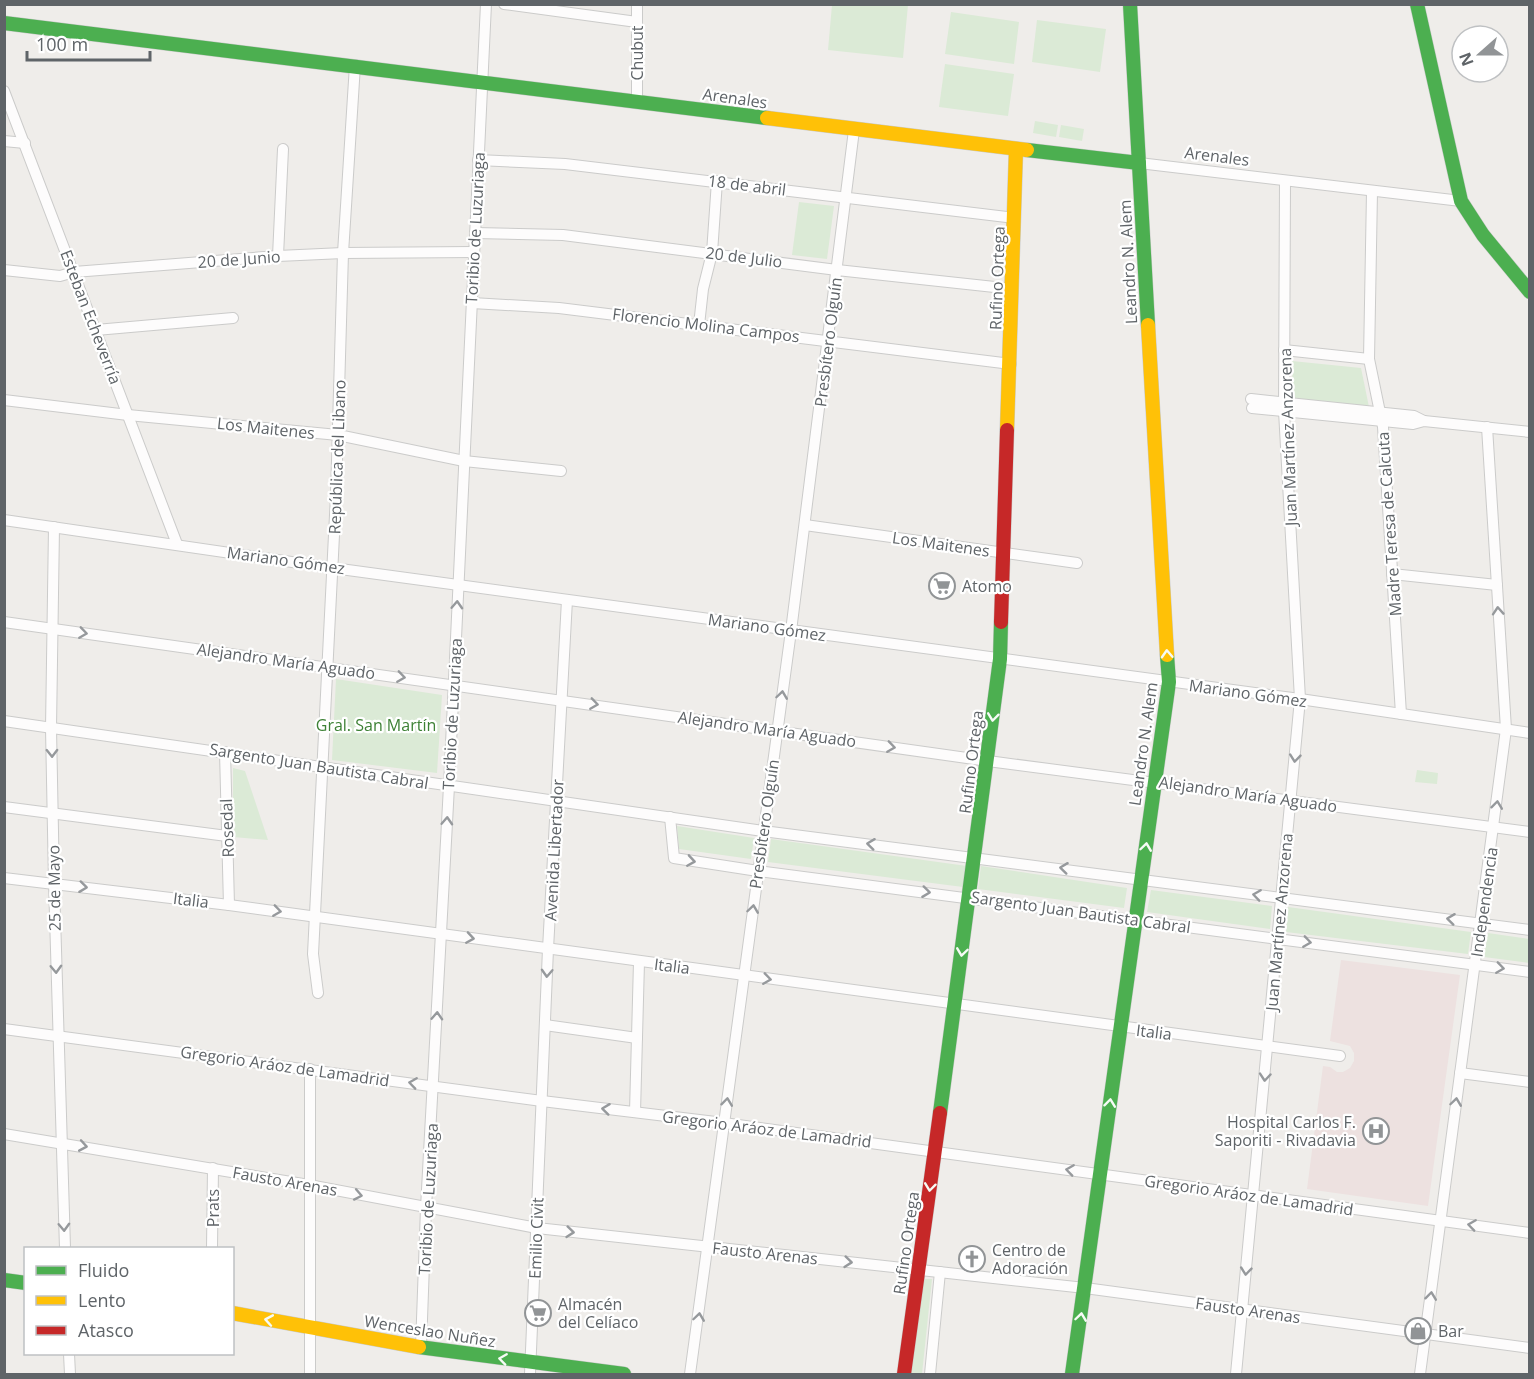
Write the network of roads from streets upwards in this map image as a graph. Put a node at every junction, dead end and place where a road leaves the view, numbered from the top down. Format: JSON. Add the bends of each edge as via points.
{"nodes":[{"id":1,"x":486,"y":4,"type":"edge"},
{"id":2,"x":504,"y":4,"type":"edge"},
{"id":3,"x":637,"y":4,"type":"edge"},
{"id":4,"x":1130,"y":4,"type":"edge"},
{"id":5,"x":1417,"y":4,"type":"edge"},
{"id":6,"x":559,"y":8,"type":"edge"},
{"id":7,"x":637,"y":22,"type":"junction"},
{"id":8,"x":4,"y":23,"type":"edge"},
{"id":9,"x":355,"y":65,"type":"junction"},
{"id":10,"x":482,"y":81,"type":"junction"},
{"id":11,"x":4,"y":91,"type":"edge"},
{"id":12,"x":637,"y":101,"type":"junction"},
{"id":13,"x":854,"y":130,"type":"junction"},
{"id":14,"x":4,"y":141,"type":"edge"},
{"id":15,"x":25,"y":143,"type":"junction"},
{"id":16,"x":283,"y":149,"type":"dead end"},
{"id":17,"x":1016,"y":149,"type":"junction"},
{"id":18,"x":478,"y":160,"type":"junction"},
{"id":19,"x":1139,"y":163,"type":"junction"},
{"id":20,"x":717,"y":181,"type":"junction"},
{"id":21,"x":1285,"y":181,"type":"junction"},
{"id":22,"x":1372,"y":192,"type":"junction"},
{"id":23,"x":846,"y":198,"type":"junction"},
{"id":24,"x":1461,"y":201,"type":"junction"},
{"id":25,"x":1015,"y":218,"type":"junction"},
{"id":26,"x":475,"y":233,"type":"junction"},
{"id":27,"x":343,"y":252,"type":"junction"},
{"id":28,"x":474,"y":252,"type":"junction"},
{"id":29,"x":712,"y":253,"type":"junction"},
{"id":30,"x":278,"y":256,"type":"junction"},
{"id":31,"x":4,"y":270,"type":"edge"},
{"id":32,"x":837,"y":270,"type":"junction"},
{"id":33,"x":74,"y":272,"type":"junction"},
{"id":34,"x":1013,"y":289,"type":"junction"},
{"id":35,"x":1530,"y":292,"type":"edge"},
{"id":36,"x":472,"y":303,"type":"junction"},
{"id":37,"x":233,"y":318,"type":"dead end"},
{"id":38,"x":699,"y":325,"type":"junction"},
{"id":39,"x":96,"y":330,"type":"junction"},
{"id":40,"x":828,"y":340,"type":"junction"},
{"id":41,"x":1284,"y":350,"type":"junction"},
{"id":42,"x":1370,"y":359,"type":"junction"},
{"id":43,"x":1011,"y":364,"type":"junction"},
{"id":44,"x":4,"y":400,"type":"edge"},
{"id":45,"x":1251,"y":404,"type":"dead end"},
{"id":46,"x":1284,"y":407,"type":"junction"},
{"id":47,"x":128,"y":415,"type":"junction"},
{"id":48,"x":1381,"y":417,"type":"junction"},
{"id":49,"x":1487,"y":428,"type":"junction"},
{"id":50,"x":1530,"y":432,"type":"edge"},
{"id":51,"x":338,"y":435,"type":"junction"},
{"id":52,"x":464,"y":461,"type":"junction"},
{"id":53,"x":561,"y":471,"type":"dead end"},
{"id":54,"x":4,"y":520,"type":"edge"},
{"id":55,"x":805,"y":525,"type":"junction"},
{"id":56,"x":54,"y":527,"type":"junction"},
{"id":57,"x":177,"y":544,"type":"junction"},
{"id":58,"x":1004,"y":554,"type":"junction"},
{"id":59,"x":1077,"y":563,"type":"dead end"},
{"id":60,"x":333,"y":568,"type":"junction"},
{"id":61,"x":1392,"y":574,"type":"junction"},
{"id":62,"x":458,"y":584,"type":"junction"},
{"id":63,"x":1497,"y":585,"type":"junction"},
{"id":64,"x":567,"y":600,"type":"junction"},
{"id":65,"x":4,"y":622,"type":"edge"},
{"id":66,"x":53,"y":628,"type":"junction"},
{"id":67,"x":791,"y":631,"type":"junction"},
{"id":68,"x":1000,"y":659,"type":"junction"},
{"id":69,"x":328,"y":667,"type":"junction"},
{"id":70,"x":1169,"y":682,"type":"junction"},
{"id":71,"x":454,"y":684,"type":"junction"},
{"id":72,"x":562,"y":699,"type":"junction"},
{"id":73,"x":1300,"y":699,"type":"junction"},
{"id":74,"x":1401,"y":714,"type":"junction"},
{"id":75,"x":4,"y":722,"type":"edge"},
{"id":76,"x":51,"y":728,"type":"junction"},
{"id":77,"x":1506,"y":729,"type":"junction"},
{"id":78,"x":777,"y":731,"type":"junction"},
{"id":79,"x":1530,"y":733,"type":"edge"},
{"id":80,"x":225,"y":752,"type":"junction"},
{"id":81,"x":988,"y":761,"type":"junction"},
{"id":82,"x":323,"y":766,"type":"junction"},
{"id":83,"x":1155,"y":782,"type":"junction"},
{"id":84,"x":449,"y":786,"type":"junction"},
{"id":85,"x":556,"y":800,"type":"junction"},
{"id":86,"x":1290,"y":800,"type":"junction"},
{"id":87,"x":4,"y":807,"type":"edge"},
{"id":88,"x":52,"y":813,"type":"junction"},
{"id":89,"x":670,"y":817,"type":"junction"},
{"id":90,"x":1494,"y":828,"type":"junction"},
{"id":91,"x":763,"y":831,"type":"junction"},
{"id":92,"x":1530,"y":832,"type":"edge"},
{"id":93,"x":227,"y":836,"type":"junction"},
{"id":94,"x":975,"y":857,"type":"junction"},
{"id":95,"x":758,"y":871,"type":"junction"},
{"id":96,"x":4,"y":878,"type":"edge"},
{"id":97,"x":1141,"y":879,"type":"junction"},
{"id":98,"x":54,"y":883,"type":"junction"},
{"id":99,"x":970,"y":897,"type":"junction"},
{"id":100,"x":1281,"y":898,"type":"junction"},
{"id":101,"x":229,"y":905,"type":"junction"},
{"id":102,"x":315,"y":916,"type":"junction"},
{"id":103,"x":1135,"y":920,"type":"junction"},
{"id":104,"x":1481,"y":923,"type":"junction"},
{"id":105,"x":1530,"y":930,"type":"edge"},
{"id":106,"x":441,"y":933,"type":"junction"},
{"id":107,"x":1277,"y":938,"type":"junction"},
{"id":108,"x":549,"y":950,"type":"junction"},
{"id":109,"x":639,"y":962,"type":"junction"},
{"id":110,"x":1475,"y":964,"type":"junction"},
{"id":111,"x":1530,"y":972,"type":"edge"},
{"id":112,"x":744,"y":976,"type":"junction"},
{"id":113,"x":318,"y":993,"type":"dead end"},
{"id":114,"x":955,"y":1005,"type":"junction"},
{"id":115,"x":545,"y":1025,"type":"junction"},
{"id":116,"x":1119,"y":1028,"type":"junction"},
{"id":117,"x":4,"y":1029,"type":"edge"},
{"id":118,"x":58,"y":1035,"type":"junction"},
{"id":119,"x":637,"y":1038,"type":"junction"},
{"id":120,"x":1268,"y":1046,"type":"junction"},
{"id":121,"x":1340,"y":1056,"type":"dead end"},
{"id":122,"x":310,"y":1069,"type":"junction"},
{"id":123,"x":1460,"y":1073,"type":"junction"},
{"id":124,"x":1530,"y":1082,"type":"edge"},
{"id":125,"x":433,"y":1086,"type":"junction"},
{"id":126,"x":542,"y":1101,"type":"junction"},
{"id":127,"x":635,"y":1112,"type":"junction"},
{"id":128,"x":724,"y":1123,"type":"junction"},
{"id":129,"x":4,"y":1134,"type":"edge"},
{"id":130,"x":62,"y":1143,"type":"junction"},
{"id":131,"x":935,"y":1152,"type":"junction"},
{"id":132,"x":213,"y":1168,"type":"junction"},
{"id":133,"x":1101,"y":1174,"type":"junction"},
{"id":134,"x":309,"y":1185,"type":"junction"},
{"id":135,"x":1253,"y":1196,"type":"junction"},
{"id":136,"x":426,"y":1208,"type":"junction"},
{"id":137,"x":1440,"y":1220,"type":"junction"},
{"id":138,"x":537,"y":1228,"type":"junction"},
{"id":139,"x":1530,"y":1233,"type":"edge"},
{"id":140,"x":65,"y":1247,"type":"edge"},
{"id":141,"x":212,"y":1247,"type":"edge"},
{"id":142,"x":709,"y":1247,"type":"junction"},
{"id":143,"x":920,"y":1269,"type":"junction"},
{"id":144,"x":940,"y":1272,"type":"junction"},
{"id":145,"x":4,"y":1280,"type":"edge"},
{"id":146,"x":24,"y":1283,"type":"edge"},
{"id":147,"x":1085,"y":1288,"type":"junction"},
{"id":148,"x":1242,"y":1309,"type":"junction"},
{"id":149,"x":234,"y":1313,"type":"edge"},
{"id":150,"x":310,"y":1328,"type":"junction"},
{"id":151,"x":1426,"y":1333,"type":"junction"},
{"id":152,"x":422,"y":1347,"type":"junction"},
{"id":153,"x":1530,"y":1348,"type":"edge"},
{"id":154,"x":69,"y":1355,"type":"edge"},
{"id":155,"x":530,"y":1369,"type":"edge"},
{"id":156,"x":70,"y":1374,"type":"edge"},
{"id":157,"x":310,"y":1374,"type":"edge"},
{"id":158,"x":624,"y":1374,"type":"edge"},
{"id":159,"x":690,"y":1374,"type":"edge"},
{"id":160,"x":904,"y":1374,"type":"edge"},
{"id":161,"x":930,"y":1374,"type":"edge"},
{"id":162,"x":1072,"y":1374,"type":"edge"},
{"id":163,"x":1236,"y":1374,"type":"edge"},
{"id":164,"x":1420,"y":1374,"type":"edge"}],
"edges":[{"from":1,"to":10,"type":"street","name":"Toribio de Luzuriaga"},
{"from":2,"to":6,"type":"street"},
{"from":3,"to":7,"type":"street","name":"Chubut"},
{"from":4,"to":19,"type":"street","name":"Leandro N. Alem"},
{"from":5,"to":24,"type":"street"},
{"from":6,"to":7,"type":"street"},
{"from":7,"to":12,"type":"street","name":"Chubut"},
{"from":8,"to":9,"type":"street","name":"Arenales"},
{"from":9,"to":10,"type":"street","name":"Arenales"},
{"from":9,"to":27,"type":"street","name":"República del Libano"},
{"from":10,"to":12,"type":"street","name":"Arenales"},
{"from":10,"to":18,"type":"street","name":"Toribio de Luzuriaga"},
{"from":11,"to":15,"type":"street","name":"Esteban Echeverría"},
{"from":12,"to":13,"type":"street","name":"Arenales"},
{"from":13,"to":17,"type":"street","name":"Arenales"},
{"from":13,"to":23,"type":"street","name":"Presbítero Olguín"},
{"from":14,"to":15,"type":"street"},
{"from":15,"to":33,"type":"street","name":"Esteban Echeverría"},
{"from":16,"to":30,"type":"street"},
{"from":17,"to":19,"type":"street","name":"Arenales"},
{"from":17,"to":25,"type":"street","name":"Rufino Ortega"},
{"from":18,"to":20,"type":"street","name":"18 de abril","via":[[565,164]]},
{"from":18,"to":26,"type":"street","name":"Toribio de Luzuriaga"},
{"from":19,"to":21,"type":"street","name":"Arenales"},
{"from":70,"to":19,"type":"street","name":"Leandro N. Alem","one_way":true},
{"from":20,"to":23,"type":"street","name":"18 de abril"},
{"from":20,"to":29,"type":"street"},
{"from":21,"to":22,"type":"street","name":"Arenales"},
{"from":21,"to":41,"type":"street","name":"Juan Martínez Anzorena"},
{"from":22,"to":24,"type":"street","name":"Arenales"},
{"from":22,"to":42,"type":"street","name":"Madre Teresa de Calcuta"},
{"from":23,"to":25,"type":"street","name":"18 de abril"},
{"from":23,"to":32,"type":"street","name":"Presbítero Olguín"},
{"from":24,"to":35,"type":"street","via":[[1483,235]]},
{"from":25,"to":34,"type":"street","name":"Rufino Ortega"},
{"from":26,"to":28,"type":"street","name":"Toribio de Luzuriaga"},
{"from":26,"to":29,"type":"street","name":"20 de Julio","via":[[563,235]]},
{"from":27,"to":28,"type":"street","name":"20 de Junio"},
{"from":27,"to":30,"type":"street","name":"20 de Junio"},
{"from":27,"to":51,"type":"street","name":"República del Libano"},
{"from":28,"to":36,"type":"street","name":"Toribio de Luzuriaga"},
{"from":29,"to":32,"type":"street","name":"20 de Julio"},
{"from":29,"to":38,"type":"street"},
{"from":30,"to":33,"type":"street","name":"20 de Junio"},
{"from":31,"to":33,"type":"street","name":"20 de Junio","via":[[60,276]]},
{"from":32,"to":34,"type":"street","name":"20 de Julio"},
{"from":32,"to":40,"type":"street","name":"Presbítero Olguín"},
{"from":33,"to":39,"type":"street","name":"Esteban Echeverría"},
{"from":34,"to":43,"type":"street","name":"Rufino Ortega"},
{"from":36,"to":38,"type":"street","name":"Florencio Molina Campos","via":[[559,308]]},
{"from":36,"to":52,"type":"street","name":"Toribio de Luzuriaga"},
{"from":37,"to":39,"type":"street"},
{"from":38,"to":40,"type":"street","name":"Florencio Molina Campos"},
{"from":39,"to":47,"type":"street","name":"Esteban Echeverría"},
{"from":40,"to":43,"type":"street","name":"Florencio Molina Campos"},
{"from":40,"to":55,"type":"street","name":"Presbítero Olguín"},
{"from":41,"to":42,"type":"street"},
{"from":41,"to":46,"type":"street","name":"Juan Martínez Anzorena"},
{"from":42,"to":48,"type":"street","name":"Madre Teresa de Calcuta"},
{"from":43,"to":58,"type":"street","name":"Rufino Ortega"},
{"from":44,"to":47,"type":"street","name":"Los Maitenes"},
{"from":45,"to":46,"type":"street"},
{"from":46,"to":48,"type":"street"},
{"from":46,"to":73,"type":"street","name":"Juan Martínez Anzorena"},
{"from":47,"to":51,"type":"street","name":"Los Maitenes"},
{"from":47,"to":57,"type":"street","name":"Esteban Echeverría"},
{"from":48,"to":49,"type":"street","via":[[1413,424],[1424,421]]},
{"from":48,"to":61,"type":"street","name":"Madre Teresa de Calcuta"},
{"from":49,"to":50,"type":"street"},
{"from":49,"to":63,"type":"street","name":"Independencia"},
{"from":51,"to":52,"type":"street","name":"Los Maitenes"},
{"from":51,"to":60,"type":"street","name":"República del Libano"},
{"from":52,"to":53,"type":"street","name":"Los Maitenes"},
{"from":52,"to":62,"type":"street","name":"Toribio de Luzuriaga"},
{"from":54,"to":56,"type":"street","name":"Mariano Gómez"},
{"from":55,"to":58,"type":"street","name":"Los Maitenes"},
{"from":55,"to":67,"type":"street","name":"Presbítero Olguín"},
{"from":56,"to":57,"type":"street","name":"Mariano Gómez"},
{"from":56,"to":66,"type":"street","name":"25 de Mayo"},
{"from":57,"to":60,"type":"street","name":"Mariano Gómez"},
{"from":58,"to":59,"type":"street","name":"Los Maitenes"},
{"from":58,"to":68,"type":"street","name":"Rufino Ortega"},
{"from":60,"to":62,"type":"street","name":"Mariano Gómez"},
{"from":60,"to":69,"type":"street","name":"República del Libano"},
{"from":61,"to":63,"type":"street"},
{"from":61,"to":74,"type":"street","name":"Madre Teresa de Calcuta"},
{"from":62,"to":64,"type":"street","name":"Mariano Gómez"},
{"from":71,"to":62,"type":"street","name":"Toribio de Luzuriaga","one_way":true},
{"from":77,"to":63,"type":"street","name":"Independencia","one_way":true},
{"from":64,"to":67,"type":"street","name":"Mariano Gómez"},
{"from":64,"to":72,"type":"street","name":"Avenida Libertador"},
{"from":65,"to":66,"type":"street","name":"Alejandro María Aguado"},
{"from":66,"to":69,"type":"street","name":"Alejandro María Aguado","one_way":true},
{"from":66,"to":76,"type":"street","name":"25 de Mayo"},
{"from":67,"to":68,"type":"street","name":"Mariano Gómez"},
{"from":78,"to":67,"type":"street","name":"Presbítero Olguín","one_way":true},
{"from":68,"to":70,"type":"street","name":"Mariano Gómez"},
{"from":68,"to":81,"type":"street","name":"Rufino Ortega","one_way":true},
{"from":69,"to":71,"type":"street","name":"Alejandro María Aguado","one_way":true},
{"from":69,"to":82,"type":"street","name":"República del Libano"},
{"from":70,"to":73,"type":"street","name":"Mariano Gómez"},
{"from":70,"to":83,"type":"street","name":"Leandro N. Alem"},
{"from":71,"to":72,"type":"street","name":"Alejandro María Aguado"},
{"from":71,"to":84,"type":"street","name":"Toribio de Luzuriaga"},
{"from":72,"to":78,"type":"street","name":"Alejandro María Aguado","one_way":true},
{"from":72,"to":85,"type":"street","name":"Avenida Libertador"},
{"from":73,"to":74,"type":"street","name":"Mariano Gómez"},
{"from":73,"to":86,"type":"street","name":"Juan Martínez Anzorena","one_way":true},
{"from":74,"to":77,"type":"street","name":"Mariano Gómez"},
{"from":75,"to":76,"type":"street","name":"Sargento Juan Bautista Cabral"},
{"from":76,"to":80,"type":"street","name":"Sargento Juan Bautista Cabral"},
{"from":76,"to":88,"type":"street","name":"25 de Mayo","one_way":true},
{"from":77,"to":79,"type":"street","name":"Mariano Gómez"},
{"from":90,"to":77,"type":"street","name":"Independencia","one_way":true},
{"from":78,"to":81,"type":"street","name":"Alejandro María Aguado","one_way":true},
{"from":78,"to":91,"type":"street","name":"Presbítero Olguín"},
{"from":80,"to":82,"type":"street","name":"Sargento Juan Bautista Cabral"},
{"from":80,"to":93,"type":"street","name":"Rosedal"},
{"from":81,"to":83,"type":"street","name":"Alejandro María Aguado"},
{"from":81,"to":94,"type":"street","name":"Rufino Ortega"},
{"from":82,"to":84,"type":"street","name":"Sargento Juan Bautista Cabral"},
{"from":82,"to":102,"type":"street","name":"República del Libano"},
{"from":83,"to":86,"type":"street","name":"Alejandro María Aguado"},
{"from":97,"to":83,"type":"street","name":"Leandro N. Alem","one_way":true},
{"from":84,"to":85,"type":"street","name":"Sargento Juan Bautista Cabral"},
{"from":106,"to":84,"type":"street","name":"Toribio de Luzuriaga","one_way":true},
{"from":85,"to":89,"type":"street","name":"Sargento Juan Bautista Cabral"},
{"from":85,"to":108,"type":"street","name":"Avenida Libertador"},
{"from":86,"to":90,"type":"street","name":"Alejandro María Aguado"},
{"from":86,"to":100,"type":"street","name":"Juan Martínez Anzorena"},
{"from":87,"to":88,"type":"street"},
{"from":88,"to":93,"type":"street"},
{"from":88,"to":98,"type":"street","name":"25 de Mayo"},
{"from":89,"to":91,"type":"street","name":"Sargento Juan Bautista Cabral"},
{"from":89,"to":95,"type":"street","name":"Sargento Juan Bautista Cabral","one_way":true,"via":[[674,858]]},
{"from":90,"to":92,"type":"street","name":"Alejandro María Aguado"},
{"from":90,"to":104,"type":"street","name":"Independencia"},
{"from":94,"to":91,"type":"street","name":"Sargento Juan Bautista Cabral","one_way":true},
{"from":91,"to":95,"type":"street","name":"Presbítero Olguín"},
{"from":93,"to":101,"type":"street","name":"Rosedal"},
{"from":97,"to":94,"type":"street","name":"Sargento Juan Bautista Cabral","one_way":true},
{"from":94,"to":99,"type":"street","name":"Rufino Ortega"},
{"from":95,"to":99,"type":"street","name":"Sargento Juan Bautista Cabral","one_way":true},
{"from":112,"to":95,"type":"street","name":"Presbítero Olguín","one_way":true},
{"from":96,"to":98,"type":"street","name":"Italia"},
{"from":100,"to":97,"type":"street","name":"Sargento Juan Bautista Cabral","one_way":true},
{"from":97,"to":103,"type":"street","name":"Leandro N. Alem"},
{"from":98,"to":101,"type":"street","name":"Italia","one_way":true},
{"from":98,"to":118,"type":"street","name":"25 de Mayo","one_way":true},
{"from":99,"to":103,"type":"street","name":"Sargento Juan Bautista Cabral"},
{"from":99,"to":114,"type":"street","name":"Rufino Ortega","one_way":true},
{"from":104,"to":100,"type":"street","name":"Sargento Juan Bautista Cabral","one_way":true},
{"from":100,"to":107,"type":"street","name":"Juan Martínez Anzorena"},
{"from":101,"to":102,"type":"street","name":"Italia","one_way":true},
{"from":102,"to":106,"type":"street","name":"Italia"},
{"from":102,"to":113,"type":"street","name":"República del Libano","via":[[313,954]]},
{"from":103,"to":107,"type":"street","name":"Sargento Juan Bautista Cabral"},
{"from":103,"to":116,"type":"street","name":"Leandro N. Alem"},
{"from":104,"to":105,"type":"street","name":"Sargento Juan Bautista Cabral"},
{"from":104,"to":110,"type":"street","name":"Independencia"},
{"from":106,"to":108,"type":"street","name":"Italia","one_way":true},
{"from":125,"to":106,"type":"street","name":"Toribio de Luzuriaga","one_way":true},
{"from":107,"to":110,"type":"street","name":"Sargento Juan Bautista Cabral","one_way":true},
{"from":107,"to":120,"type":"street","name":"Juan Martínez Anzorena"},
{"from":108,"to":109,"type":"street","name":"Italia"},
{"from":108,"to":115,"type":"street","name":"Avenida Libertador","one_way":true},
{"from":109,"to":112,"type":"street","name":"Italia"},
{"from":109,"to":119,"type":"street"},
{"from":110,"to":111,"type":"street","name":"Sargento Juan Bautista Cabral","one_way":true},
{"from":110,"to":123,"type":"street","name":"Independencia"},
{"from":112,"to":114,"type":"street","name":"Italia","one_way":true},
{"from":128,"to":112,"type":"street","name":"Presbítero Olguín","one_way":true},
{"from":114,"to":116,"type":"street","name":"Italia"},
{"from":114,"to":131,"type":"street","name":"Rufino Ortega"},
{"from":115,"to":119,"type":"street"},
{"from":115,"to":126,"type":"street","name":"Avenida Libertador"},
{"from":116,"to":120,"type":"street","name":"Italia"},
{"from":133,"to":116,"type":"street","name":"Leandro N. Alem","one_way":true},
{"from":117,"to":118,"type":"street","name":"Gregorio Aráoz de Lamadrid"},
{"from":118,"to":122,"type":"street","name":"Gregorio Aráoz de Lamadrid"},
{"from":118,"to":130,"type":"street","name":"25 de Mayo"},
{"from":119,"to":127,"type":"street"},
{"from":120,"to":121,"type":"street","name":"Italia"},
{"from":120,"to":135,"type":"street","name":"Juan Martínez Anzorena","one_way":true},
{"from":125,"to":122,"type":"street","name":"Gregorio Aráoz de Lamadrid","one_way":true},
{"from":122,"to":134,"type":"street"},
{"from":123,"to":124,"type":"street"},
{"from":137,"to":123,"type":"street","name":"Independencia","one_way":true},
{"from":125,"to":126,"type":"street","name":"Gregorio Aráoz de Lamadrid"},
{"from":125,"to":136,"type":"street","name":"Toribio de Luzuriaga"},
{"from":127,"to":126,"type":"street","name":"Gregorio Aráoz de Lamadrid","one_way":true},
{"from":126,"to":138,"type":"street","name":"Emilio Civit"},
{"from":127,"to":128,"type":"street","name":"Gregorio Aráoz de Lamadrid"},
{"from":128,"to":131,"type":"street","name":"Gregorio Aráoz de Lamadrid"},
{"from":128,"to":142,"type":"street","name":"Presbítero Olguín"},
{"from":129,"to":130,"type":"street","name":"Fausto Arenas"},
{"from":130,"to":132,"type":"street","name":"Fausto Arenas","one_way":true},
{"from":130,"to":140,"type":"street","name":"25 de Mayo","one_way":true},
{"from":133,"to":131,"type":"street","name":"Gregorio Aráoz de Lamadrid","one_way":true},
{"from":131,"to":143,"type":"street","name":"Rufino Ortega","one_way":true},
{"from":132,"to":134,"type":"street","name":"Fausto Arenas"},
{"from":132,"to":141,"type":"street","name":"Prats"},
{"from":133,"to":135,"type":"street","name":"Gregorio Aráoz de Lamadrid"},
{"from":133,"to":147,"type":"street","name":"Leandro N. Alem"},
{"from":134,"to":136,"type":"street","name":"Fausto Arenas","one_way":true},
{"from":134,"to":150,"type":"street"},
{"from":135,"to":137,"type":"street","name":"Gregorio Aráoz de Lamadrid"},
{"from":135,"to":148,"type":"street","name":"Juan Martínez Anzorena","one_way":true},
{"from":136,"to":138,"type":"street","name":"Fausto Arenas"},
{"from":136,"to":152,"type":"street","name":"Toribio de Luzuriaga"},
{"from":139,"to":137,"type":"street","name":"Gregorio Aráoz de Lamadrid","one_way":true},
{"from":151,"to":137,"type":"street","name":"Independencia","one_way":true},
{"from":138,"to":142,"type":"street","name":"Fausto Arenas","one_way":true},
{"from":138,"to":155,"type":"street","name":"Emilio Civit"},
{"from":142,"to":143,"type":"street","name":"Fausto Arenas","one_way":true},
{"from":159,"to":142,"type":"street","name":"Presbítero Olguín","one_way":true},
{"from":143,"to":144,"type":"street","name":"Fausto Arenas"},
{"from":143,"to":160,"type":"street","name":"Rufino Ortega"},
{"from":144,"to":147,"type":"street","name":"Fausto Arenas"},
{"from":144,"to":161,"type":"street"},
{"from":145,"to":146,"type":"street"},
{"from":147,"to":148,"type":"street","name":"Fausto Arenas"},
{"from":162,"to":147,"type":"street","name":"Leandro N. Alem","one_way":true},
{"from":148,"to":151,"type":"street","name":"Fausto Arenas"},
{"from":148,"to":163,"type":"street","name":"Juan Martínez Anzorena"},
{"from":150,"to":149,"type":"street","name":"Wenceslao Nuñez","one_way":true},
{"from":150,"to":152,"type":"street","name":"Wenceslao Nuñez"},
{"from":150,"to":157,"type":"street"},
{"from":151,"to":153,"type":"street","name":"Fausto Arenas"},
{"from":151,"to":164,"type":"street","name":"Independencia"},
{"from":155,"to":152,"type":"street","name":"Wenceslao Nuñez","one_way":true},
{"from":154,"to":156,"type":"street"},
{"from":155,"to":158,"type":"street","name":"Wenceslao Nuñez"}]}
